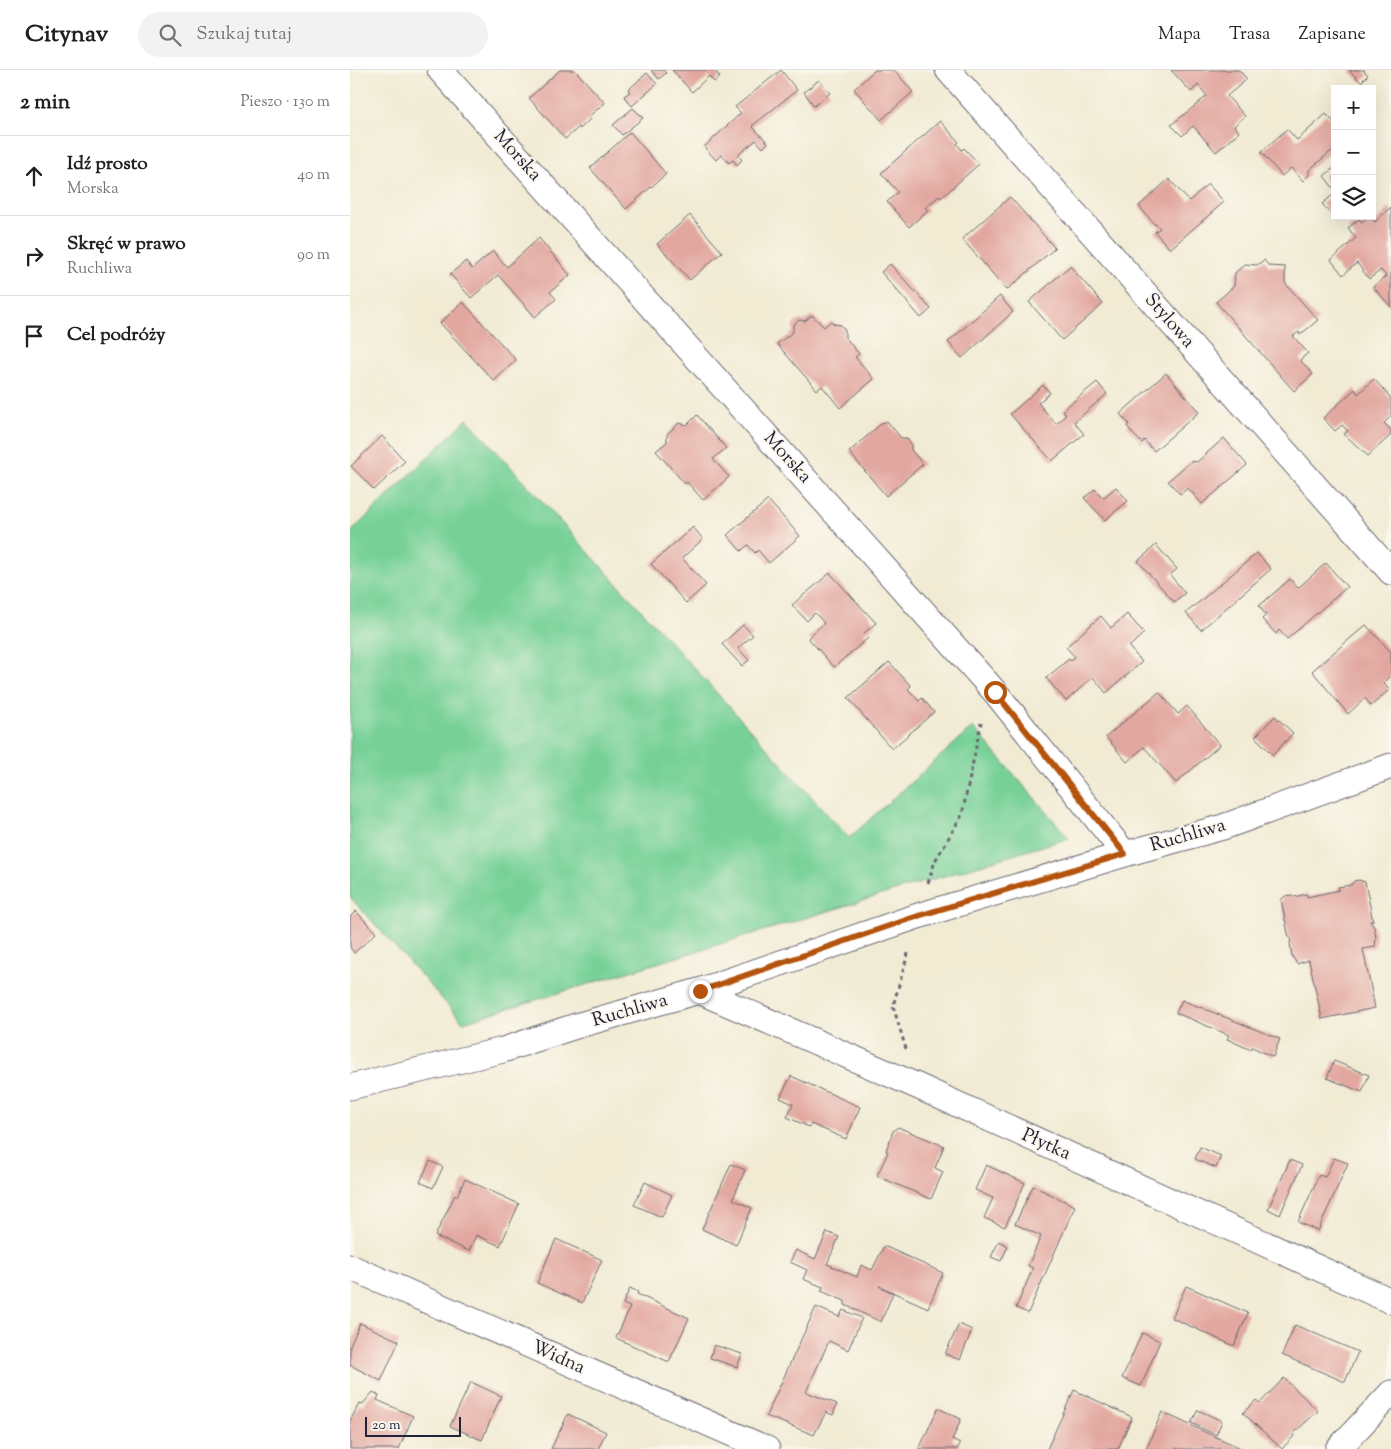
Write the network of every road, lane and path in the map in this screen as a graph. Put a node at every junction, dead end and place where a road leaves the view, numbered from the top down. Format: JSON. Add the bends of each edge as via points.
{"nodes":[{"id":1,"x":440,"y":70,"type":"edge"},
{"id":2,"x":948,"y":70,"type":"edge"},
{"id":3,"x":1391,"y":572,"type":"edge"},
{"id":4,"x":1391,"y":766,"type":"edge"},
{"id":5,"x":1125,"y":854,"type":"junction"},
{"id":6,"x":700,"y":991,"type":"junction"},
{"id":7,"x":350,"y":1087,"type":"edge"},
{"id":8,"x":350,"y":1266,"type":"edge"},
{"id":9,"x":1391,"y":1301,"type":"edge"},
{"id":10,"x":1391,"y":1393,"type":"edge"},
{"id":11,"x":767,"y":1449,"type":"edge"},
{"id":12,"x":1338,"y":1449,"type":"edge"}],
"edges":[{"from":1,"to":5,"type":"street","name":"Morska","via":[[995,692]]},
{"from":2,"to":3,"type":"street","name":"Stylowa"},
{"from":4,"to":5,"type":"street","name":"Ruchliwa","via":[[1222,827]]},
{"from":5,"to":6,"type":"street","name":"Ruchliwa","via":[[918,916]]},
{"from":6,"to":7,"type":"street","name":"Ruchliwa","via":[[503,1050]]},
{"from":6,"to":9,"type":"street","name":"Płytka"},
{"from":8,"to":11,"type":"street","name":"Widna"},
{"from":10,"to":12,"type":"street"}]}
